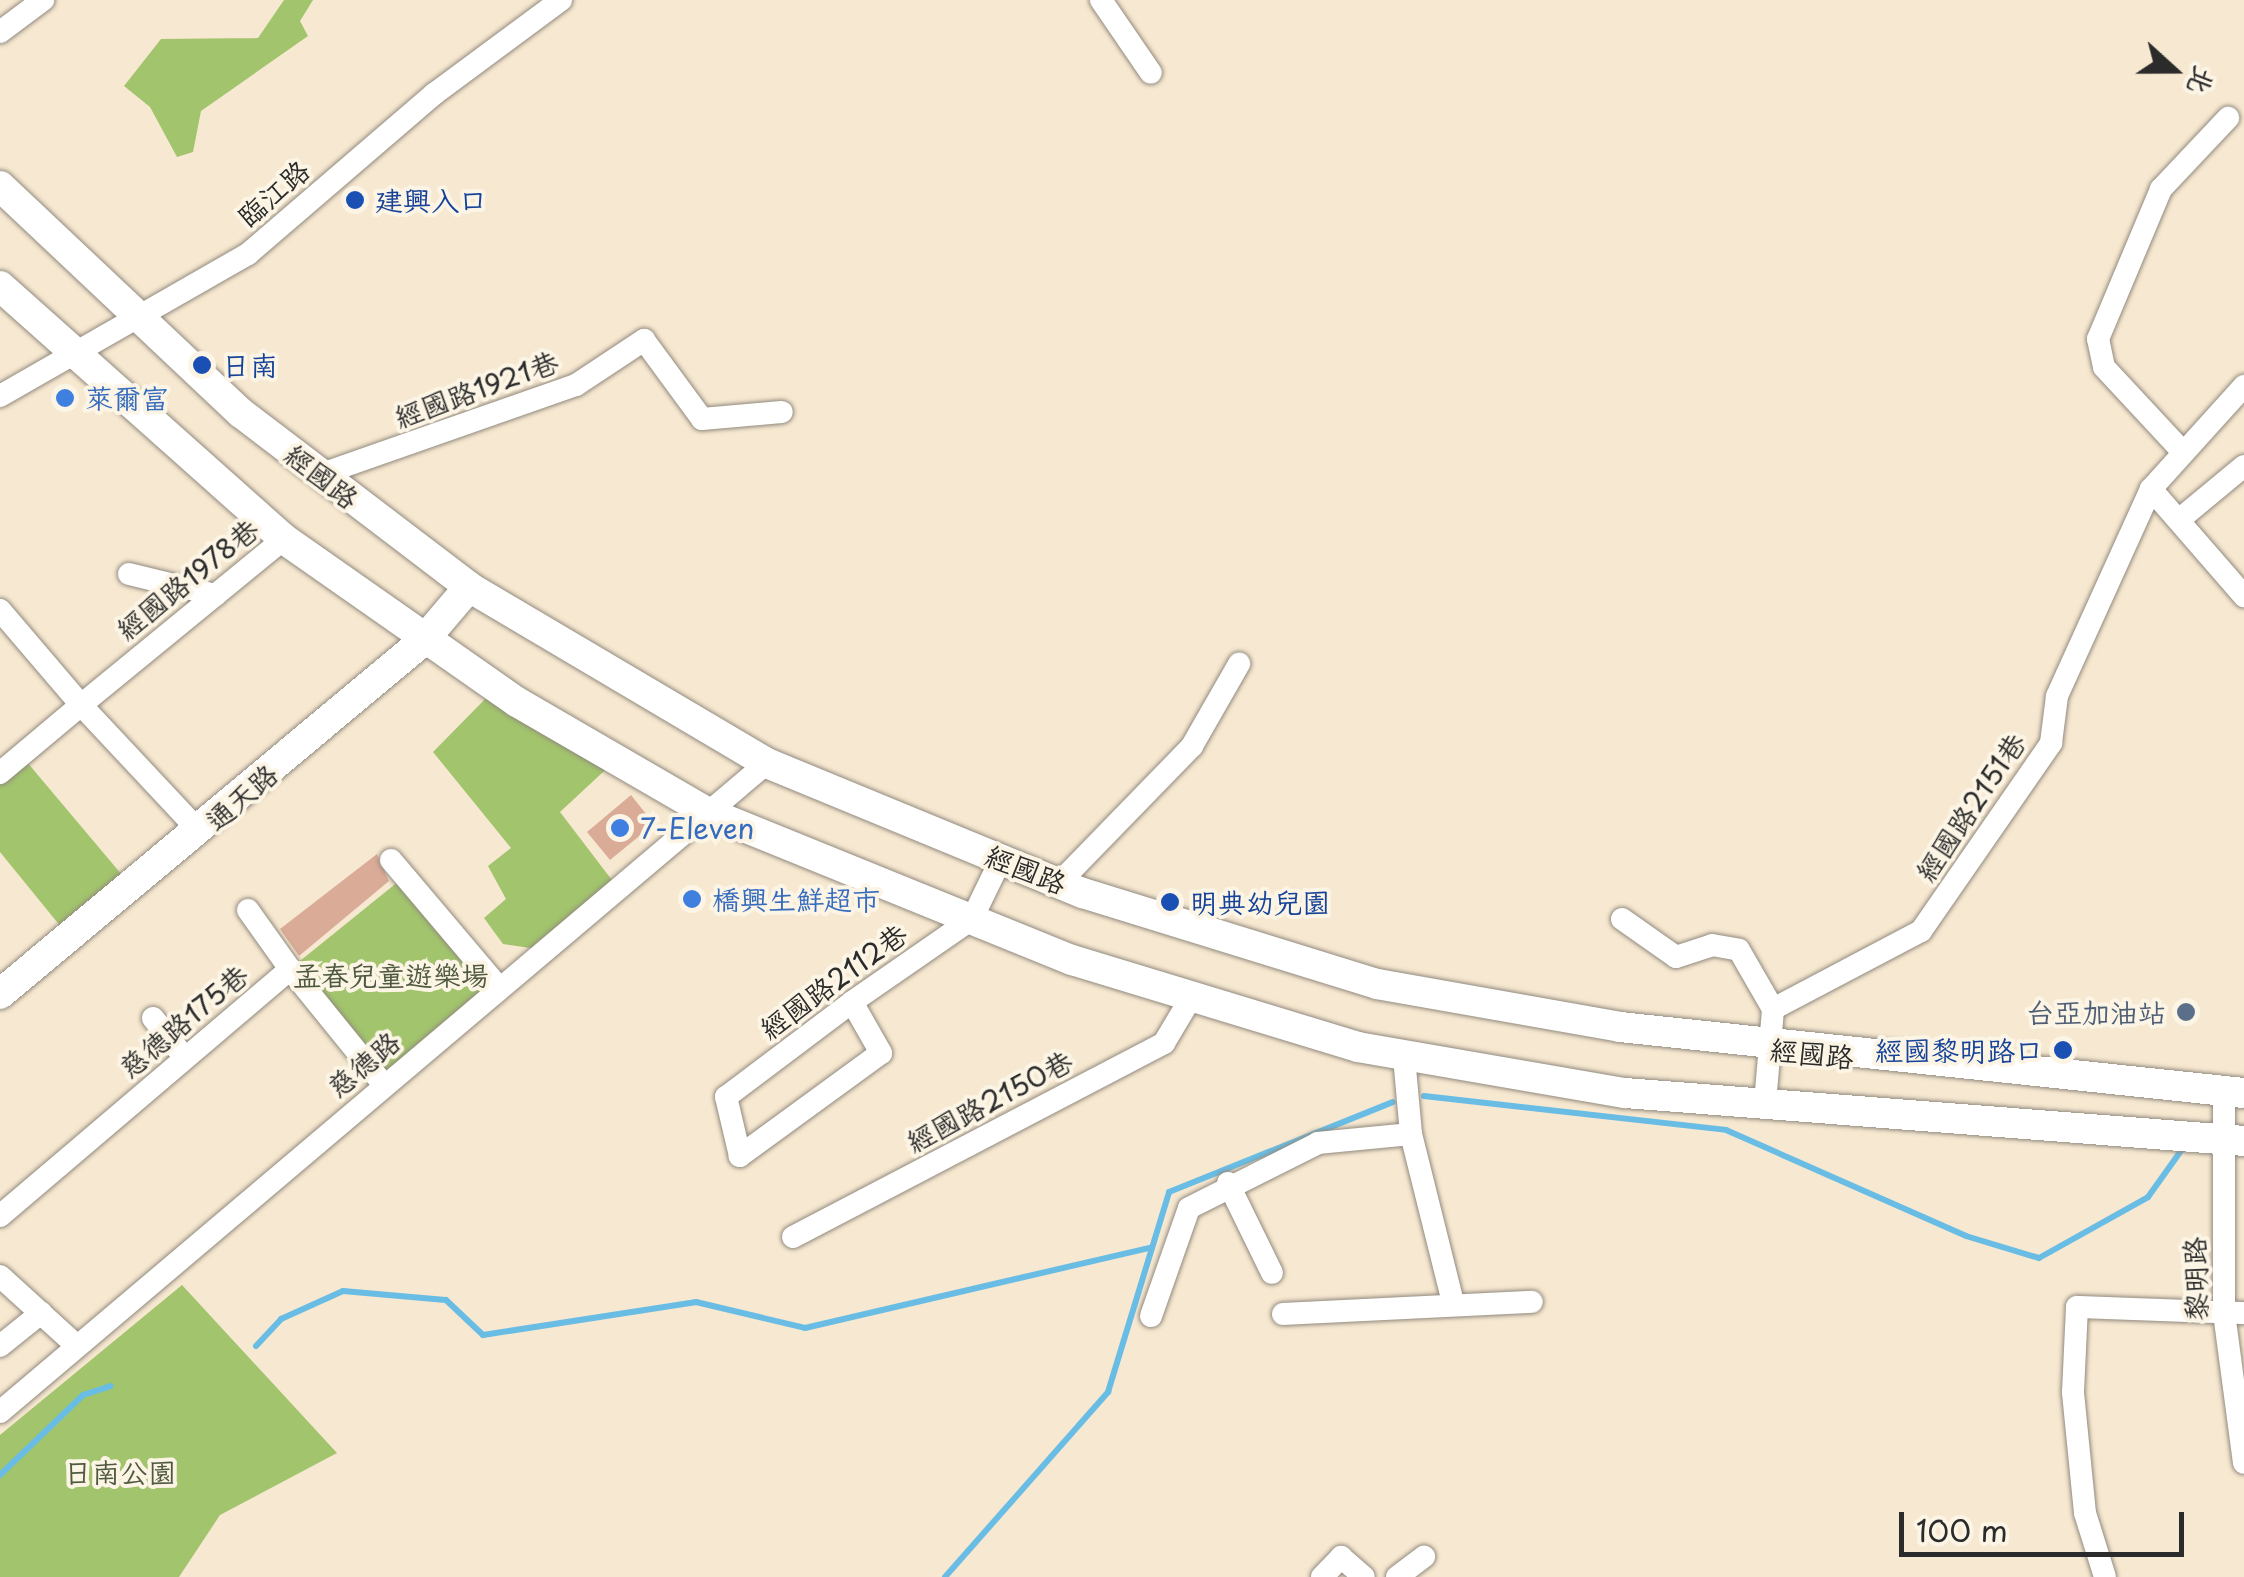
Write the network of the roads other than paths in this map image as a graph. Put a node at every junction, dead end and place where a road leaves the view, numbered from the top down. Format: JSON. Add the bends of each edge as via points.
{"nodes":[{"id":1,"x":42,"y":0,"type":"edge"},
{"id":2,"x":561,"y":0,"type":"edge"},
{"id":3,"x":1100,"y":0,"type":"edge"},
{"id":4,"x":0,"y":32,"type":"edge"},
{"id":5,"x":1151,"y":72,"type":"dead end"},
{"id":6,"x":2228,"y":118,"type":"dead end"},
{"id":7,"x":0,"y":186,"type":"edge"},
{"id":8,"x":0,"y":286,"type":"edge"},
{"id":9,"x":137,"y":322,"type":"junction"},
{"id":10,"x":72,"y":358,"type":"junction"},
{"id":11,"x":2244,"y":386,"type":"edge"},
{"id":12,"x":0,"y":396,"type":"edge"},
{"id":13,"x":782,"y":412,"type":"dead end"},
{"id":14,"x":2181,"y":450,"type":"junction"},
{"id":15,"x":2244,"y":466,"type":"edge"},
{"id":16,"x":320,"y":475,"type":"junction"},
{"id":17,"x":2151,"y":489,"type":"junction"},
{"id":18,"x":2180,"y":520,"type":"junction"},
{"id":19,"x":284,"y":539,"type":"junction"},
{"id":20,"x":129,"y":574,"type":"dead end"},
{"id":21,"x":469,"y":587,"type":"junction"},
{"id":22,"x":2243,"y":593,"type":"edge"},
{"id":23,"x":216,"y":595,"type":"junction"},
{"id":24,"x":0,"y":610,"type":"edge"},
{"id":25,"x":422,"y":641,"type":"junction"},
{"id":26,"x":1239,"y":664,"type":"dead end"},
{"id":27,"x":81,"y":704,"type":"junction"},
{"id":28,"x":767,"y":763,"type":"junction"},
{"id":29,"x":0,"y":773,"type":"edge"},
{"id":30,"x":707,"y":812,"type":"junction"},
{"id":31,"x":200,"y":832,"type":"junction"},
{"id":32,"x":391,"y":860,"type":"dead end"},
{"id":33,"x":1001,"y":860,"type":"junction"},
{"id":34,"x":1059,"y":883,"type":"junction"},
{"id":35,"x":248,"y":910,"type":"dead end"},
{"id":36,"x":972,"y":919,"type":"junction"},
{"id":37,"x":1622,"y":919,"type":"dead end"},
{"id":38,"x":290,"y":968,"type":"junction"},
{"id":39,"x":499,"y":988,"type":"junction"},
{"id":40,"x":0,"y":994,"type":"edge"},
{"id":41,"x":1192,"y":996,"type":"junction"},
{"id":42,"x":852,"y":1002,"type":"junction"},
{"id":43,"x":1772,"y":1009,"type":"junction"},
{"id":44,"x":152,"y":1018,"type":"dead end"},
{"id":45,"x":1771,"y":1049,"type":"junction"},
{"id":46,"x":1404,"y":1057,"type":"junction"},
{"id":47,"x":185,"y":1058,"type":"junction"},
{"id":48,"x":384,"y":1085,"type":"junction"},
{"id":49,"x":2234,"y":1092,"type":"edge"},
{"id":50,"x":1765,"y":1104,"type":"junction"},
{"id":51,"x":1411,"y":1134,"type":"junction"},
{"id":52,"x":2232,"y":1139,"type":"edge"},
{"id":53,"x":1228,"y":1183,"type":"junction"},
{"id":54,"x":0,"y":1216,"type":"edge"},
{"id":55,"x":794,"y":1237,"type":"dead end"},
{"id":56,"x":1272,"y":1273,"type":"dead end"},
{"id":57,"x":0,"y":1276,"type":"edge"},
{"id":58,"x":1532,"y":1302,"type":"dead end"},
{"id":59,"x":1453,"y":1303,"type":"junction"},
{"id":60,"x":41,"y":1313,"type":"junction"},
{"id":61,"x":2234,"y":1313,"type":"edge"},
{"id":62,"x":1282,"y":1314,"type":"dead end"},
{"id":63,"x":1150,"y":1316,"type":"dead end"},
{"id":64,"x":0,"y":1346,"type":"edge"},
{"id":65,"x":77,"y":1346,"type":"junction"},
{"id":66,"x":0,"y":1412,"type":"edge"},
{"id":67,"x":2244,"y":1464,"type":"edge"},
{"id":68,"x":1424,"y":1557,"type":"dead end"},
{"id":69,"x":1322,"y":1577,"type":"edge"},
{"id":70,"x":1364,"y":1577,"type":"edge"},
{"id":71,"x":1398,"y":1577,"type":"edge"},
{"id":72,"x":2106,"y":1577,"type":"edge"}],
"edges":[{"from":1,"to":4,"type":"street"},
{"from":2,"to":9,"type":"street","name":"臨江路","via":[[434,94],[248,254]]},
{"from":3,"to":5,"type":"street"},
{"from":6,"to":14,"type":"street","via":[[2161,189],[2098,339],[2104,367]]},
{"from":7,"to":9,"type":"main road","name":"經國路"},
{"from":8,"to":10,"type":"main road","name":"經國路"},
{"from":9,"to":10,"type":"street","name":"臨江路"},
{"from":9,"to":16,"type":"main road","name":"經國路"},
{"from":10,"to":12,"type":"street","name":"臨江路"},
{"from":10,"to":19,"type":"main road","name":"經國路"},
{"from":11,"to":14,"type":"street","name":"經國路2151巷"},
{"from":13,"to":16,"type":"street","name":"經國路1921巷","via":[[702,419],[644,340],[576,385]]},
{"from":14,"to":17,"type":"street","name":"經國路2151巷"},
{"from":15,"to":18,"type":"street"},
{"from":16,"to":21,"type":"main road","name":"經國路"},
{"from":17,"to":18,"type":"street"},
{"from":17,"to":43,"type":"street","name":"經國路2151巷","via":[[2064,678],[2051,743],[1968,866],[1921,930]]},
{"from":18,"to":22,"type":"street"},
{"from":19,"to":23,"type":"street","name":"經國路1978巷"},
{"from":19,"to":25,"type":"main road","name":"經國路"},
{"from":20,"to":23,"type":"street"},
{"from":21,"to":25,"type":"main road","name":"通天路"},
{"from":21,"to":28,"type":"main road","name":"經國路"},
{"from":23,"to":27,"type":"street","name":"經國路1978巷"},
{"from":24,"to":27,"type":"street"},
{"from":25,"to":30,"type":"main road","name":"經國路"},
{"from":25,"to":31,"type":"main road","name":"通天路"},
{"from":26,"to":34,"type":"street","via":[[1192,746]]},
{"from":27,"to":29,"type":"street","name":"經國路1978巷"},
{"from":27,"to":31,"type":"street"},
{"from":28,"to":30,"type":"street","name":"慈德路"},
{"from":28,"to":33,"type":"main road","name":"經國路"},
{"from":30,"to":36,"type":"main road","name":"經國路"},
{"from":30,"to":39,"type":"street","name":"慈德路"},
{"from":31,"to":40,"type":"main road","name":"通天路"},
{"from":32,"to":39,"type":"street"},
{"from":33,"to":34,"type":"main road","name":"經國路"},
{"from":33,"to":36,"type":"street","name":"經國路2112巷"},
{"from":34,"to":45,"type":"main road","name":"經國路","via":[[1378,984]]},
{"from":35,"to":38,"type":"street"},
{"from":36,"to":41,"type":"main road","name":"經國路"},
{"from":36,"to":42,"type":"street","name":"經國路2112巷"},
{"from":37,"to":43,"type":"street","via":[[1676,957],[1712,945],[1740,950]]},
{"from":38,"to":47,"type":"street","name":"慈德路175巷"},
{"from":38,"to":48,"type":"street","name":"慈德路175巷"},
{"from":39,"to":48,"type":"street","name":"慈德路"},
{"from":41,"to":46,"type":"main road","name":"經國路"},
{"from":41,"to":55,"type":"street","name":"經國路2150巷","via":[[1164,1043]]},
{"from":42,"to":42,"type":"street","name":"經國路2112巷","via":[[882,1053],[740,1156],[726,1097]]},
{"from":43,"to":45,"type":"street"},
{"from":44,"to":47,"type":"street"},
{"from":45,"to":49,"type":"main road","name":"經國路"},
{"from":45,"to":50,"type":"street"},
{"from":46,"to":50,"type":"main road","name":"經國路","via":[[1624,1093]]},
{"from":46,"to":51,"type":"street"},
{"from":47,"to":54,"type":"street","name":"慈德路175巷"},
{"from":48,"to":65,"type":"street","name":"慈德路"},
{"from":49,"to":52,"type":"street","name":"黎明路"},
{"from":50,"to":52,"type":"main road","name":"經國路"},
{"from":51,"to":53,"type":"street","via":[[1318,1143]]},
{"from":51,"to":59,"type":"street"},
{"from":52,"to":61,"type":"street","name":"黎明路"},
{"from":53,"to":56,"type":"street"},
{"from":53,"to":63,"type":"street","via":[[1189,1208]]},
{"from":57,"to":60,"type":"street"},
{"from":58,"to":59,"type":"street"},
{"from":59,"to":62,"type":"street"},
{"from":60,"to":64,"type":"street"},
{"from":60,"to":65,"type":"street"},
{"from":61,"to":67,"type":"street","name":"黎明路"},
{"from":61,"to":72,"type":"street","via":[[2078,1306],[2073,1392],[2085,1513]]},
{"from":65,"to":66,"type":"street","name":"慈德路"},
{"from":68,"to":71,"type":"street"},
{"from":69,"to":70,"type":"street","via":[[1341,1557]]}]}
